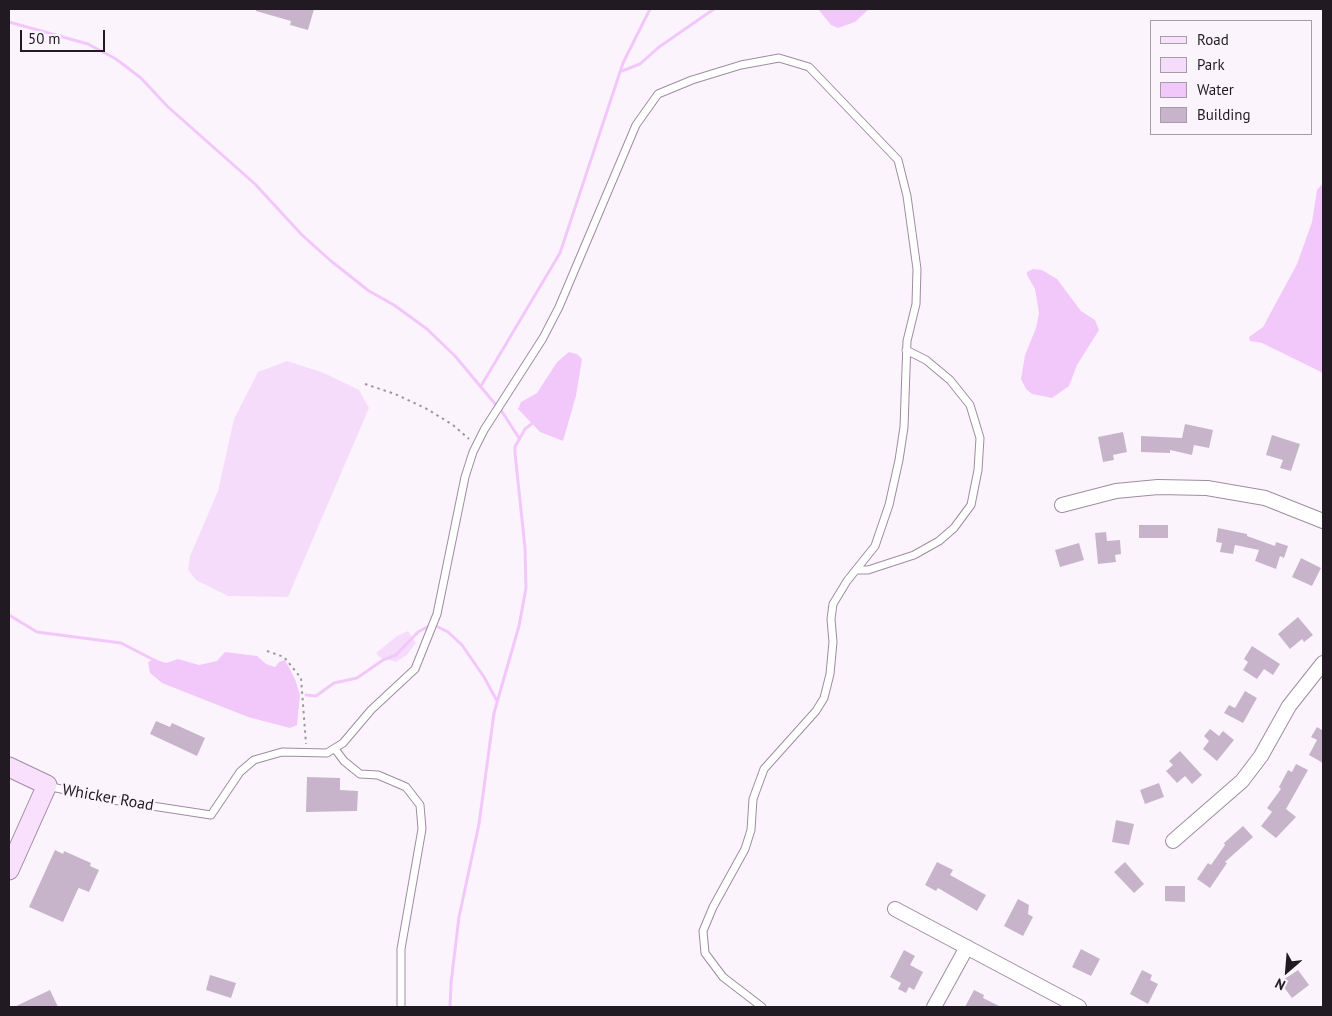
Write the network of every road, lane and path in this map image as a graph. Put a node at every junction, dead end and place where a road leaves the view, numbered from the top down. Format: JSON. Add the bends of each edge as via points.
{"nodes":[{"id":1,"x":906,"y":350,"type":"junction"},
{"id":2,"x":365,"y":384,"type":"dead end"},
{"id":3,"x":476,"y":446,"type":"junction"},
{"id":4,"x":1062,"y":504,"type":"dead end"},
{"id":5,"x":1323,"y":521,"type":"edge"},
{"id":6,"x":856,"y":570,"type":"junction"},
{"id":7,"x":267,"y":651,"type":"dead end"},
{"id":8,"x":1323,"y":663,"type":"edge"},
{"id":9,"x":335,"y":749,"type":"junction"},
{"id":10,"x":305,"y":752,"type":"junction"},
{"id":11,"x":9,"y":767,"type":"edge"},
{"id":12,"x":47,"y":786,"type":"junction"},
{"id":13,"x":1173,"y":841,"type":"dead end"},
{"id":14,"x":9,"y":870,"type":"edge"},
{"id":15,"x":895,"y":909,"type":"dead end"},
{"id":16,"x":966,"y":947,"type":"junction"},
{"id":17,"x":401,"y":1007,"type":"edge"},
{"id":18,"x":762,"y":1007,"type":"edge"},
{"id":19,"x":934,"y":1007,"type":"edge"},
{"id":20,"x":1079,"y":1007,"type":"edge"}],
"edges":[{"from":1,"to":3,"type":"lane","via":[[916,304],[917,268],[908,196],[898,160],[809,67],[780,58],[741,65],[658,94],[636,125],[559,307]]},
{"from":1,"to":6,"type":"lane","via":[[904,427],[889,505],[876,546]]},
{"from":1,"to":6,"type":"lane","via":[[926,360],[950,380],[970,405],[980,438],[978,470],[970,505],[954,528],[939,541],[914,554],[868,570]]},
{"from":2,"to":3,"type":"path","via":[[427,409],[453,425]]},
{"from":3,"to":9,"type":"lane","via":[[465,477],[437,614],[415,668]]},
{"from":4,"to":5,"type":"street","via":[[1116,491],[1158,487],[1207,488],[1265,498]]},
{"from":6,"to":18,"type":"lane","via":[[833,604],[830,674],[824,698],[764,768],[753,799],[751,830],[745,849],[712,907],[703,931],[705,953],[723,977]]},
{"from":7,"to":10,"type":"path","via":[[284,657],[301,678]]},
{"from":8,"to":13,"type":"street","via":[[1289,706],[1261,756],[1242,781]]},
{"from":9,"to":10,"type":"lane","via":[[327,753]]},
{"from":9,"to":17,"type":"lane","via":[[360,774],[378,775],[406,787],[420,805],[422,830],[401,949]]},
{"from":10,"to":12,"type":"lane","name":"Whicker Road","via":[[268,755],[248,764],[211,815],[86,796]]},
{"from":11,"to":12,"type":"street","name":"Whicker Road"},
{"from":12,"to":14,"type":"street"},
{"from":15,"to":16,"type":"street"},
{"from":16,"to":19,"type":"street"},
{"from":16,"to":20,"type":"street"}]}
